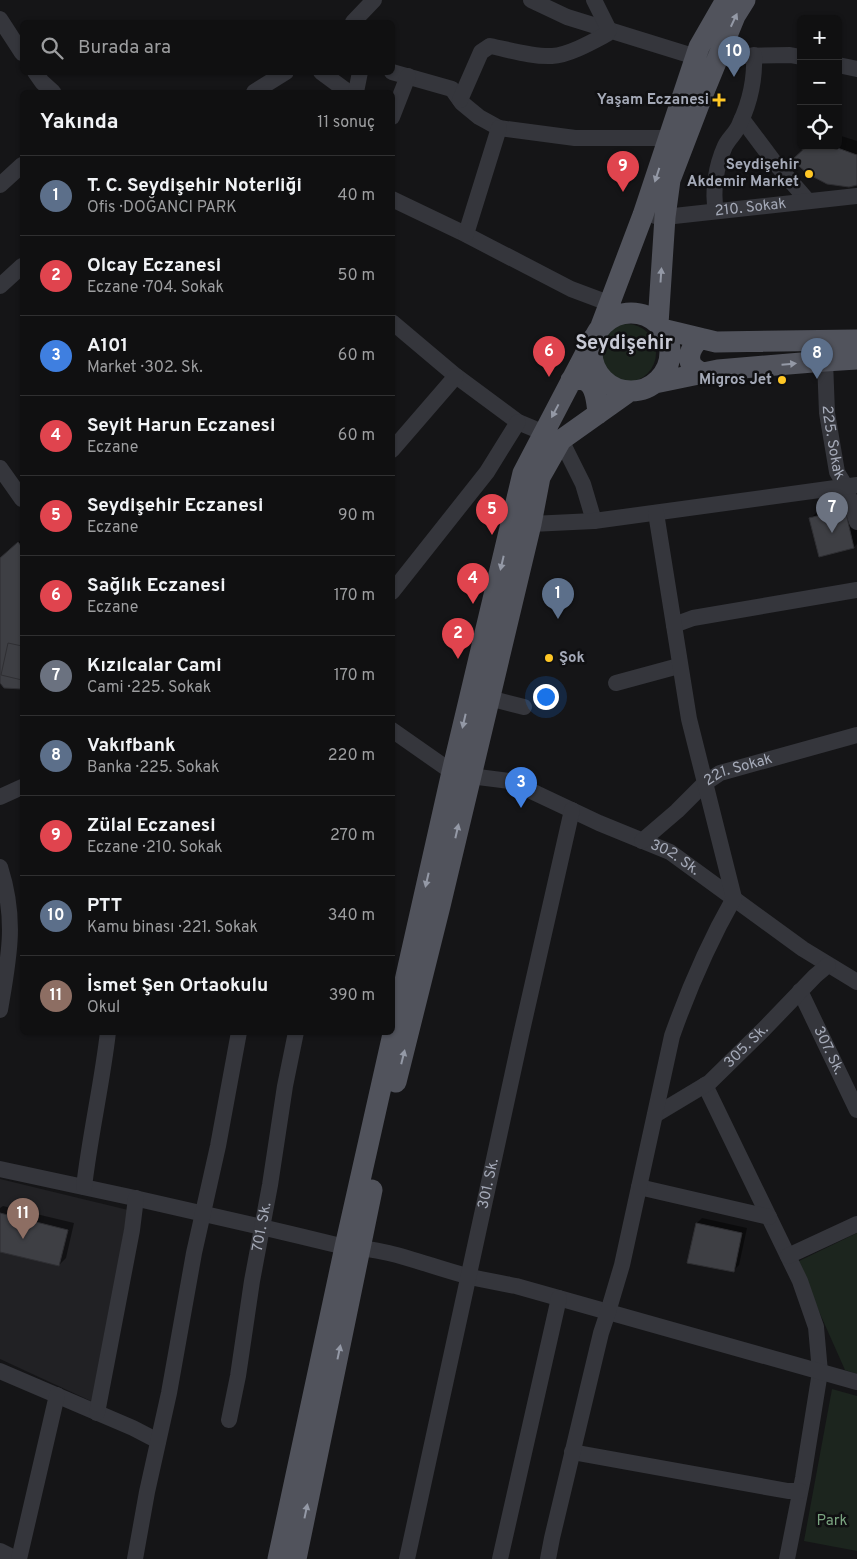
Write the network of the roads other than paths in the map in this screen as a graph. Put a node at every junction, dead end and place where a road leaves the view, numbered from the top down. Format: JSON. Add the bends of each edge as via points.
{"nodes":[{"id":1,"x":374,"y":0,"type":"edge"},
{"id":2,"x":531,"y":0,"type":"edge"},
{"id":3,"x":594,"y":0,"type":"edge"},
{"id":4,"x":726,"y":0,"type":"edge"},
{"id":5,"x":745,"y":0,"type":"edge"},
{"id":6,"x":0,"y":20,"type":"edge"},
{"id":7,"x":355,"y":20,"type":"edge"},
{"id":8,"x":609,"y":30,"type":"junction"},
{"id":9,"x":20,"y":50,"type":"edge"},
{"id":10,"x":754,"y":55,"type":"junction"},
{"id":11,"x":797,"y":56,"type":"edge"},
{"id":12,"x":696,"y":57,"type":"junction"},
{"id":13,"x":718,"y":58,"type":"junction"},
{"id":14,"x":842,"y":66,"type":"edge"},
{"id":15,"x":857,"y":69,"type":"edge"},
{"id":16,"x":400,"y":74,"type":"edge"},
{"id":17,"x":38,"y":75,"type":"edge"},
{"id":18,"x":281,"y":75,"type":"edge"},
{"id":19,"x":325,"y":75,"type":"edge"},
{"id":20,"x":359,"y":75,"type":"edge"},
{"id":21,"x":51,"y":90,"type":"edge"},
{"id":22,"x":257,"y":90,"type":"edge"},
{"id":23,"x":345,"y":90,"type":"edge"},
{"id":24,"x":356,"y":90,"type":"edge"},
{"id":25,"x":395,"y":100,"type":"edge"},
{"id":26,"x":460,"y":100,"type":"junction"},
{"id":27,"x":742,"y":119,"type":"junction"},
{"id":28,"x":499,"y":128,"type":"junction"},
{"id":29,"x":669,"y":138,"type":"junction"},
{"id":30,"x":20,"y":167,"type":"edge"},
{"id":31,"x":0,"y":185,"type":"edge"},
{"id":32,"x":857,"y":196,"type":"edge"},
{"id":33,"x":395,"y":200,"type":"edge"},
{"id":34,"x":808,"y":201,"type":"junction"},
{"id":35,"x":716,"y":211,"type":"junction"},
{"id":36,"x":643,"y":215,"type":"junction"},
{"id":37,"x":665,"y":217,"type":"junction"},
{"id":38,"x":466,"y":234,"type":"junction"},
{"id":39,"x":20,"y":268,"type":"edge"},
{"id":40,"x":0,"y":286,"type":"edge"},
{"id":41,"x":611,"y":304,"type":"junction"},
{"id":42,"x":395,"y":325,"type":"edge"},
{"id":43,"x":660,"y":326,"type":"junction"},
{"id":44,"x":598,"y":331,"type":"junction"},
{"id":45,"x":700,"y":338,"type":"junction"},
{"id":46,"x":857,"y":340,"type":"edge"},
{"id":47,"x":857,"y":359,"type":"edge"},
{"id":48,"x":825,"y":361,"type":"junction"},
{"id":49,"x":703,"y":373,"type":"junction"},
{"id":50,"x":456,"y":376,"type":"junction"},
{"id":51,"x":571,"y":380,"type":"junction"},
{"id":52,"x":655,"y":383,"type":"junction"},
{"id":53,"x":630,"y":391,"type":"junction"},
{"id":54,"x":598,"y":414,"type":"junction"},
{"id":55,"x":518,"y":422,"type":"junction"},
{"id":56,"x":552,"y":436,"type":"junction"},
{"id":57,"x":395,"y":447,"type":"edge"},
{"id":58,"x":0,"y":468,"type":"edge"},
{"id":59,"x":851,"y":486,"type":"edge"},
{"id":60,"x":20,"y":497,"type":"edge"},
{"id":61,"x":655,"y":513,"type":"junction"},
{"id":62,"x":594,"y":521,"type":"junction"},
{"id":63,"x":857,"y":522,"type":"edge"},
{"id":64,"x":531,"y":524,"type":"junction"},
{"id":65,"x":396,"y":583,"type":"edge"},
{"id":66,"x":857,"y":590,"type":"edge"},
{"id":67,"x":674,"y":625,"type":"junction"},
{"id":68,"x":675,"y":667,"type":"junction"},
{"id":69,"x":616,"y":683,"type":"dead end"},
{"id":70,"x":489,"y":698,"type":"junction"},
{"id":71,"x":524,"y":707,"type":"dead end"},
{"id":72,"x":395,"y":732,"type":"edge"},
{"id":73,"x":857,"y":735,"type":"edge"},
{"id":74,"x":461,"y":774,"type":"junction"},
{"id":75,"x":705,"y":783,"type":"junction"},
{"id":76,"x":20,"y":788,"type":"edge"},
{"id":77,"x":0,"y":797,"type":"edge"},
{"id":78,"x":572,"y":810,"type":"junction"},
{"id":79,"x":642,"y":841,"type":"junction"},
{"id":80,"x":0,"y":867,"type":"edge"},
{"id":81,"x":734,"y":898,"type":"junction"},
{"id":82,"x":17,"y":920,"type":"edge"},
{"id":83,"x":828,"y":965,"type":"junction"},
{"id":84,"x":857,"y":982,"type":"edge"},
{"id":85,"x":800,"y":991,"type":"junction"},
{"id":86,"x":0,"y":1010,"type":"edge"},
{"id":87,"x":108,"y":1035,"type":"edge"},
{"id":88,"x":238,"y":1035,"type":"edge"},
{"id":89,"x":295,"y":1035,"type":"edge"},
{"id":90,"x":706,"y":1085,"type":"junction"},
{"id":91,"x":857,"y":1110,"type":"edge"},
{"id":92,"x":655,"y":1115,"type":"junction"},
{"id":93,"x":0,"y":1169,"type":"edge"},
{"id":94,"x":84,"y":1186,"type":"junction"},
{"id":95,"x":639,"y":1187,"type":"junction"},
{"id":96,"x":136,"y":1198,"type":"junction"},
{"id":97,"x":203,"y":1214,"type":"junction"},
{"id":98,"x":769,"y":1217,"type":"junction"},
{"id":99,"x":857,"y":1224,"type":"edge"},
{"id":100,"x":262,"y":1226,"type":"junction"},
{"id":101,"x":352,"y":1247,"type":"junction"},
{"id":102,"x":788,"y":1256,"type":"junction"},
{"id":103,"x":468,"y":1276,"type":"junction"},
{"id":104,"x":559,"y":1298,"type":"junction"},
{"id":105,"x":608,"y":1312,"type":"junction"},
{"id":106,"x":0,"y":1371,"type":"edge"},
{"id":107,"x":820,"y":1372,"type":"junction"},
{"id":108,"x":857,"y":1382,"type":"edge"},
{"id":109,"x":57,"y":1395,"type":"junction"},
{"id":110,"x":97,"y":1413,"type":"junction"},
{"id":111,"x":229,"y":1420,"type":"dead end"},
{"id":112,"x":158,"y":1441,"type":"junction"},
{"id":113,"x":572,"y":1452,"type":"junction"},
{"id":114,"x":800,"y":1492,"type":"junction"},
{"id":115,"x":0,"y":1552,"type":"edge"},
{"id":116,"x":18,"y":1559,"type":"edge"},
{"id":117,"x":135,"y":1559,"type":"edge"},
{"id":118,"x":278,"y":1559,"type":"edge"},
{"id":119,"x":296,"y":1559,"type":"edge"},
{"id":120,"x":407,"y":1559,"type":"edge"},
{"id":121,"x":500,"y":1559,"type":"edge"},
{"id":122,"x":548,"y":1559,"type":"edge"},
{"id":123,"x":788,"y":1559,"type":"edge"}],
"edges":[{"from":1,"to":7,"type":"street"},
{"from":2,"to":8,"type":"street","via":[[567,17]]},
{"from":3,"to":8,"type":"street"},
{"from":4,"to":12,"type":"main road"},
{"from":13,"to":5,"type":"main road","one_way":true},
{"from":6,"to":9,"type":"street"},
{"from":8,"to":12,"type":"street"},
{"from":8,"to":26,"type":"street","via":[[577,49],[554,56],[490,46],[481,52]]},
{"from":10,"to":11,"type":"street"},
{"from":10,"to":13,"type":"street"},
{"from":10,"to":27,"type":"street","via":[[754,81]]},
{"from":12,"to":13,"type":"street"},
{"from":12,"to":29,"type":"main road"},
{"from":13,"to":37,"type":"main road","via":[[670,180]]},
{"from":14,"to":15,"type":"street"},
{"from":16,"to":25,"type":"street"},
{"from":16,"to":26,"type":"street","via":[[452,89]]},
{"from":17,"to":21,"type":"street"},
{"from":18,"to":22,"type":"street"},
{"from":19,"to":23,"type":"street"},
{"from":20,"to":24,"type":"street"},
{"from":26,"to":28,"type":"street","via":[[479,117]]},
{"from":27,"to":34,"type":"street"},
{"from":27,"to":35,"type":"street","via":[[725,147],[717,174]]},
{"from":28,"to":29,"type":"street","via":[[575,138]]},
{"from":28,"to":38,"type":"street"},
{"from":29,"to":36,"type":"main road","one_way":true},
{"from":30,"to":31,"type":"street"},
{"from":32,"to":34,"type":"street","name":"210. Sokak"},
{"from":33,"to":38,"type":"street"},
{"from":34,"to":35,"type":"street","name":"210. Sokak"},
{"from":35,"to":37,"type":"street","name":"210. Sokak"},
{"from":36,"to":37,"type":"street","name":"210. Sokak"},
{"from":36,"to":41,"type":"main road"},
{"from":43,"to":37,"type":"main road","one_way":true},
{"from":38,"to":41,"type":"street","via":[[571,289]]},
{"from":39,"to":40,"type":"street"},
{"from":41,"to":44,"type":"main road"},
{"from":42,"to":50,"type":"street"},
{"from":43,"to":44,"type":"main road","via":[[647,316],[635,313],[611,318]]},
{"from":43,"to":45,"type":"main road"},
{"from":43,"to":52,"type":"main road","via":[[670,352],[663,374]]},
{"from":44,"to":51,"type":"main road"},
{"from":44,"to":53,"type":"main road","via":[[592,349],[592,362],[598,374],[606,383]]},
{"from":45,"to":46,"type":"main road","via":[[716,342]]},
{"from":45,"to":49,"type":"main road","via":[[692,347],[690,358],[693,367]]},
{"from":47,"to":48,"type":"main road"},
{"from":49,"to":48,"type":"main road","one_way":true},
{"from":48,"to":59,"type":"street","name":"225. Sokak","via":[[827,413],[837,472]]},
{"from":49,"to":52,"type":"main road"},
{"from":50,"to":55,"type":"street"},
{"from":50,"to":57,"type":"street"},
{"from":51,"to":54,"type":"main road","via":[[590,383],[597,400]]},
{"from":51,"to":56,"type":"main road","one_way":true},
{"from":52,"to":53,"type":"main road"},
{"from":53,"to":54,"type":"main road"},
{"from":54,"to":56,"type":"main road"},
{"from":55,"to":56,"type":"street"},
{"from":55,"to":65,"type":"street","via":[[487,472]]},
{"from":56,"to":62,"type":"street","via":[[583,484]]},
{"from":56,"to":64,"type":"main road"},
{"from":56,"to":74,"type":"main road","one_way":true,"via":[[524,473]]},
{"from":58,"to":60,"type":"street"},
{"from":59,"to":61,"type":"street"},
{"from":59,"to":63,"type":"street","name":"225. Sokak"},
{"from":61,"to":62,"type":"street"},
{"from":61,"to":67,"type":"street"},
{"from":61,"to":68,"type":"street"},
{"from":62,"to":64,"type":"street"},
{"from":64,"to":70,"type":"main road"},
{"from":66,"to":67,"type":"street","via":[[701,616]]},
{"from":67,"to":75,"type":"street","via":[[689,719]]},
{"from":68,"to":69,"type":"street"},
{"from":68,"to":75,"type":"street","via":[[690,751],[697,774]]},
{"from":70,"to":71,"type":"street"},
{"from":70,"to":74,"type":"main road"},
{"from":72,"to":74,"type":"street"},
{"from":73,"to":75,"type":"street","name":"221. Sokak","via":[[720,773]]},
{"from":74,"to":78,"type":"street","name":"302. Sk.","via":[[510,781]]},
{"from":74,"to":101,"type":"main road"},
{"from":75,"to":79,"type":"street","name":"221. Sokak"},
{"from":75,"to":81,"type":"street"},
{"from":76,"to":77,"type":"street"},
{"from":78,"to":79,"type":"street","name":"302. Sk."},
{"from":78,"to":103,"type":"street","name":"301. Sk."},
{"from":79,"to":81,"type":"street","name":"302. Sk.","via":[[670,852]]},
{"from":80,"to":82,"type":"street"},
{"from":81,"to":83,"type":"street","name":"302. Sk."},
{"from":81,"to":92,"type":"street","via":[[684,1000],[672,1036]]},
{"from":82,"to":86,"type":"street"},
{"from":83,"to":84,"type":"street","name":"302. Sk."},
{"from":83,"to":85,"type":"street","name":"305. Sk."},
{"from":85,"to":90,"type":"street","name":"305. Sk."},
{"from":85,"to":91,"type":"street","name":"307. Sk."},
{"from":87,"to":94,"type":"street"},
{"from":88,"to":97,"type":"street"},
{"from":89,"to":100,"type":"street","name":"701. Sk."},
{"from":90,"to":92,"type":"street","name":"305. Sk."},
{"from":90,"to":98,"type":"street"},
{"from":92,"to":95,"type":"street"},
{"from":93,"to":94,"type":"street"},
{"from":94,"to":96,"type":"street"},
{"from":95,"to":98,"type":"street"},
{"from":95,"to":105,"type":"street"},
{"from":96,"to":97,"type":"street"},
{"from":96,"to":110,"type":"street"},
{"from":97,"to":100,"type":"street"},
{"from":97,"to":112,"type":"street"},
{"from":98,"to":102,"type":"street"},
{"from":99,"to":102,"type":"street"},
{"from":100,"to":101,"type":"street"},
{"from":100,"to":111,"type":"street","name":"701. Sk."},
{"from":101,"to":103,"type":"street","via":[[391,1252]]},
{"from":101,"to":118,"type":"main road"},
{"from":119,"to":101,"type":"main road","one_way":true},
{"from":102,"to":107,"type":"street","via":[[816,1327]]},
{"from":103,"to":104,"type":"street"},
{"from":103,"to":120,"type":"street","name":"301. Sk."},
{"from":104,"to":105,"type":"street"},
{"from":104,"to":121,"type":"street"},
{"from":105,"to":107,"type":"street"},
{"from":105,"to":113,"type":"street"},
{"from":106,"to":109,"type":"street"},
{"from":107,"to":108,"type":"street"},
{"from":107,"to":114,"type":"street"},
{"from":109,"to":110,"type":"street"},
{"from":109,"to":116,"type":"street"},
{"from":110,"to":112,"type":"street"},
{"from":112,"to":117,"type":"street"},
{"from":113,"to":114,"type":"street"},
{"from":113,"to":122,"type":"street"},
{"from":114,"to":123,"type":"street"},
{"from":115,"to":116,"type":"street"}]}
